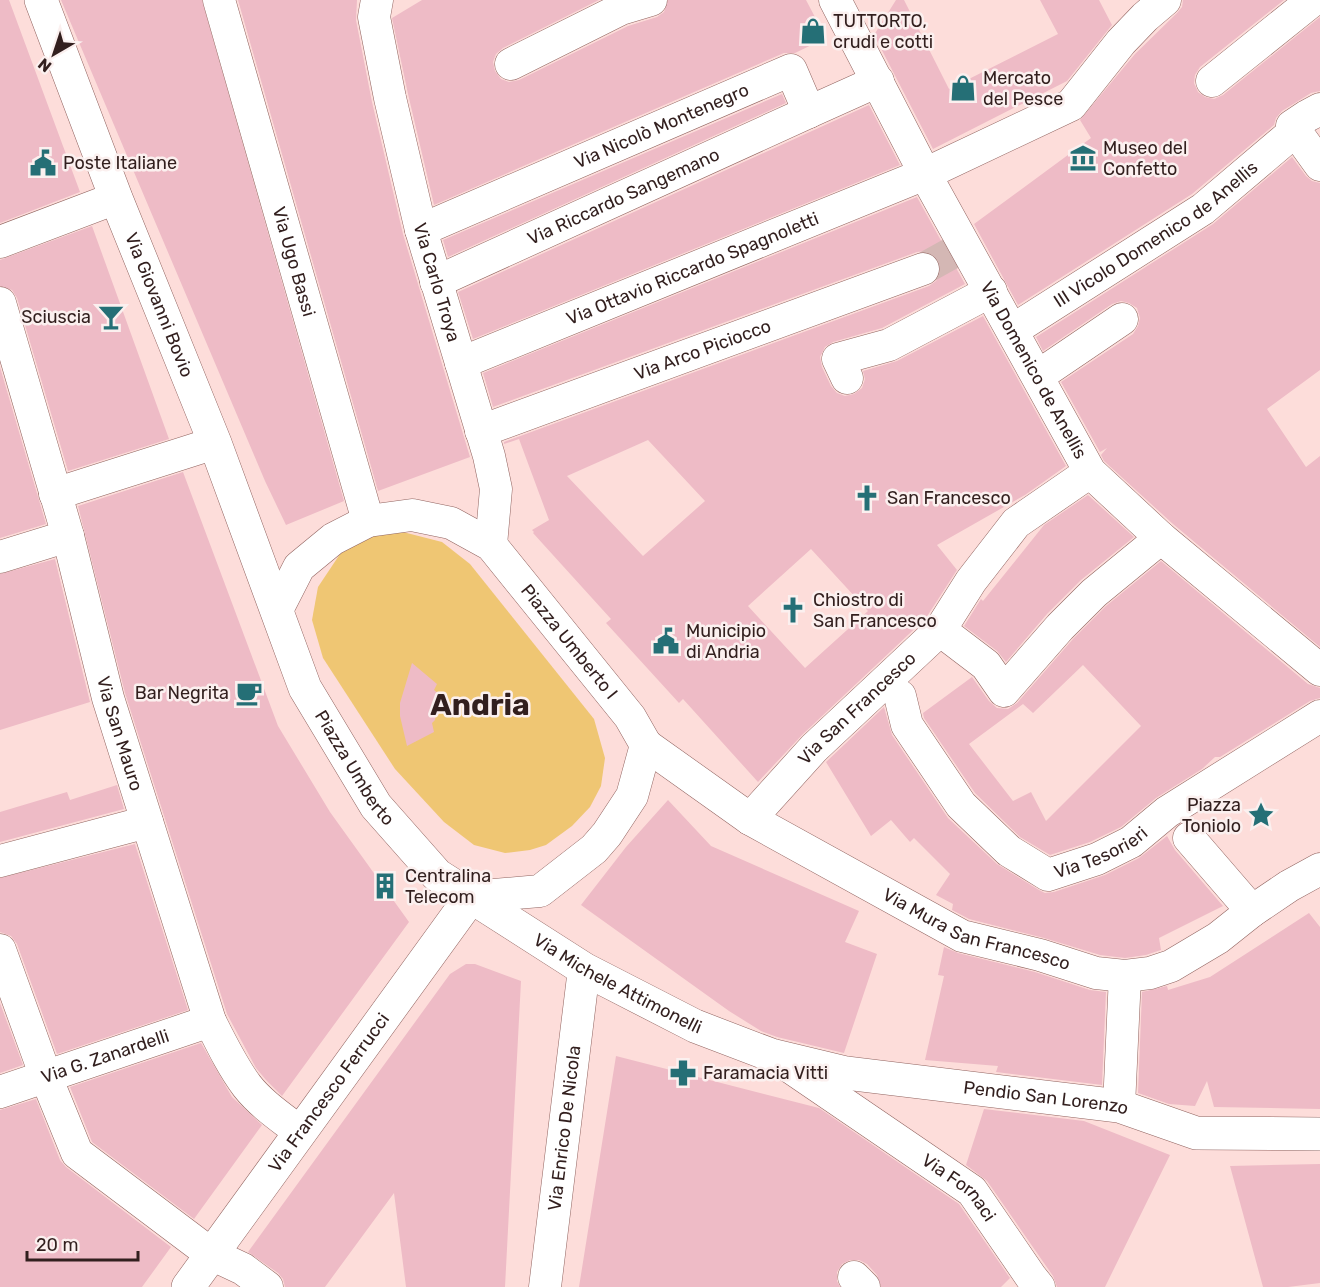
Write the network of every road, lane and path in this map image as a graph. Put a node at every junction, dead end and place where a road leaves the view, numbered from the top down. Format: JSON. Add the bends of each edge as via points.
{"nodes":[{"id":1,"x":41,"y":0,"type":"edge"},
{"id":2,"x":219,"y":0,"type":"edge"},
{"id":3,"x":651,"y":0,"type":"edge"},
{"id":4,"x":836,"y":0,"type":"edge"},
{"id":5,"x":1165,"y":0,"type":"edge"},
{"id":6,"x":1313,"y":0,"type":"edge"},
{"id":7,"x":375,"y":9,"type":"edge"},
{"id":8,"x":511,"y":64,"type":"dead end"},
{"id":9,"x":878,"y":81,"type":"junction"},
{"id":10,"x":1212,"y":81,"type":"dead end"},
{"id":11,"x":1320,"y":109,"type":"edge"},
{"id":12,"x":809,"y":112,"type":"junction"},
{"id":13,"x":1295,"y":131,"type":"junction"},
{"id":14,"x":1320,"y":165,"type":"edge"},
{"id":15,"x":925,"y":174,"type":"junction"},
{"id":16,"x":116,"y":198,"type":"junction"},
{"id":17,"x":421,"y":230,"type":"junction"},
{"id":18,"x":0,"y":242,"type":"edge"},
{"id":19,"x":923,"y":268,"type":"tunnel mouth"},
{"id":20,"x":436,"y":282,"type":"junction"},
{"id":21,"x":991,"y":291,"type":"junction"},
{"id":22,"x":0,"y":303,"type":"edge"},
{"id":23,"x":1122,"y":319,"type":"dead end"},
{"id":24,"x":1013,"y":330,"type":"junction"},
{"id":25,"x":460,"y":363,"type":"junction"},
{"id":26,"x":1038,"y":376,"type":"junction"},
{"id":27,"x":847,"y":378,"type":"dead end"},
{"id":28,"x":481,"y":431,"type":"junction"},
{"id":29,"x":215,"y":443,"type":"junction"},
{"id":30,"x":1090,"y":472,"type":"junction"},
{"id":31,"x":55,"y":494,"type":"junction"},
{"id":32,"x":368,"y":521,"type":"junction"},
{"id":33,"x":68,"y":536,"type":"junction"},
{"id":34,"x":1161,"y":538,"type":"junction"},
{"id":35,"x":491,"y":545,"type":"junction"},
{"id":36,"x":0,"y":557,"type":"edge"},
{"id":37,"x":277,"y":610,"type":"junction"},
{"id":38,"x":940,"y":630,"type":"junction"},
{"id":39,"x":1320,"y":670,"type":"edge"},
{"id":40,"x":900,"y":696,"type":"dead end"},
{"id":41,"x":1320,"y":716,"type":"edge"},
{"id":42,"x":646,"y":745,"type":"junction"},
{"id":43,"x":750,"y":819,"type":"junction"},
{"id":44,"x":147,"y":822,"type":"junction"},
{"id":45,"x":1189,"y":838,"type":"dead end"},
{"id":46,"x":0,"y":861,"type":"edge"},
{"id":47,"x":1320,"y":869,"type":"edge"},
{"id":48,"x":471,"y":897,"type":"junction"},
{"id":49,"x":1251,"y":911,"type":"junction"},
{"id":50,"x":0,"y":950,"type":"edge"},
{"id":51,"x":584,"y":969,"type":"junction"},
{"id":52,"x":1125,"y":976,"type":"junction"},
{"id":53,"x":210,"y":1022,"type":"junction"},
{"id":54,"x":771,"y":1054,"type":"junction"},
{"id":55,"x":46,"y":1077,"type":"junction"},
{"id":56,"x":0,"y":1092,"type":"edge"},
{"id":57,"x":1119,"y":1106,"type":"junction"},
{"id":58,"x":300,"y":1132,"type":"junction"},
{"id":59,"x":1320,"y":1134,"type":"edge"},
{"id":60,"x":211,"y":1254,"type":"junction"},
{"id":61,"x":1030,"y":1284,"type":"edge"},
{"id":62,"x":188,"y":1287,"type":"edge"},
{"id":63,"x":267,"y":1287,"type":"edge"},
{"id":64,"x":545,"y":1287,"type":"edge"}],
"edges":[{"from":1,"to":16,"type":"street","name":"Via Giovanni Bovio"},
{"from":2,"to":32,"type":"street","name":"Via Ugo Bassi"},
{"from":3,"to":8,"type":"street","via":[[621,9]]},
{"from":4,"to":9,"type":"street","name":"Via Domenico de Anellis"},
{"from":5,"to":15,"type":"street","name":"Via Ottavio Riccardo Spagnoletti","via":[[1121,42],[1071,105]]},
{"from":6,"to":10,"type":"street"},
{"from":7,"to":17,"type":"street","name":"Via Carlo Troya","via":[[390,98]]},
{"from":9,"to":12,"type":"street"},
{"from":9,"to":15,"type":"street","name":"Via Domenico de Anellis"},
{"from":11,"to":13,"type":"street","name":"III Vicolo Domenico de Anellis","via":[[1292,126]]},
{"from":12,"to":17,"type":"street","name":"Via Nicolò Montenegro","via":[[790,70]]},
{"from":12,"to":20,"type":"street","name":"Via Riccardo Sangemano"},
{"from":13,"to":14,"type":"street"},
{"from":13,"to":24,"type":"street","name":"III Vicolo Domenico de Anellis","via":[[1203,209]]},
{"from":15,"to":21,"type":"street","name":"Via Domenico de Anellis"},
{"from":15,"to":25,"type":"street","name":"Via Ottavio Riccardo Spagnoletti"},
{"from":16,"to":18,"type":"street"},
{"from":16,"to":29,"type":"street","name":"Via Giovanni Bovio"},
{"from":17,"to":20,"type":"street","name":"Via Carlo Troya"},
{"from":19,"to":28,"type":"street","name":"Via Arco Piciocco"},
{"from":20,"to":25,"type":"street","name":"Via Carlo Troya"},
{"from":21,"to":24,"type":"street","name":"Via Domenico de Anellis"},
{"from":21,"to":27,"type":"street","via":[[889,345],[838,359]]},
{"from":22,"to":31,"type":"street","name":"Via San Mauro"},
{"from":23,"to":26,"type":"street"},
{"from":24,"to":26,"type":"street","name":"Via Domenico de Anellis"},
{"from":25,"to":28,"type":"street","name":"Via Carlo Troya"},
{"from":26,"to":30,"type":"street","name":"Via Domenico de Anellis"},
{"from":28,"to":35,"type":"street","name":"Via Carlo Troya","via":[[496,489]]},
{"from":29,"to":31,"type":"street"},
{"from":29,"to":37,"type":"street","name":"Via Giovanni Bovio"},
{"from":30,"to":34,"type":"street","name":"Via Domenico de Anellis"},
{"from":30,"to":38,"type":"street","name":"Via San Francesco","via":[[1016,523],[971,581]]},
{"from":31,"to":33,"type":"street","name":"Via San Mauro"},
{"from":32,"to":35,"type":"street","name":"Piazza Umberto I","via":[[412,515],[451,524]]},
{"from":32,"to":37,"type":"street","name":"Piazza Umberto I","via":[[333,539],[299,567]]},
{"from":33,"to":36,"type":"street"},
{"from":33,"to":44,"type":"street","name":"Via San Mauro","via":[[108,698]]},
{"from":34,"to":38,"type":"street","via":[[1094,593],[1004,692],[986,665]]},
{"from":34,"to":39,"type":"street","name":"Via Domenico de Anellis"},
{"from":35,"to":42,"type":"street","name":"Piazza Umberto I","via":[[630,717]]},
{"from":37,"to":48,"type":"street","name":"Piazza Umberto","via":[[305,688],[376,806],[437,875]]},
{"from":38,"to":43,"type":"street","name":"Via San Francesco","via":[[814,748]]},
{"from":40,"to":41,"type":"street","name":"Via Tesorieri","via":[[907,725],[961,805],[1009,851],[1048,875],[1098,859],[1131,842],[1167,812]]},
{"from":42,"to":43,"type":"street","name":"Via Mura San Francesco"},
{"from":42,"to":48,"type":"street","via":[[632,796],[594,849],[540,891]]},
{"from":43,"to":52,"type":"street","name":"Via Mura San Francesco","via":[[962,936],[1096,973]]},
{"from":44,"to":46,"type":"street"},
{"from":44,"to":53,"type":"street","name":"Via San Mauro"},
{"from":45,"to":49,"type":"street"},
{"from":47,"to":49,"type":"street","name":"Via Mura San Francesco"},
{"from":48,"to":51,"type":"street","name":"Via Michele Attimonelli"},
{"from":48,"to":58,"type":"street","name":"Via Francesco Ferrucci"},
{"from":49,"to":52,"type":"street","name":"Via Mura San Francesco","via":[[1218,938],[1171,966]]},
{"from":50,"to":55,"type":"street"},
{"from":51,"to":54,"type":"street","name":"Via Michele Attimonelli","via":[[694,1026]]},
{"from":51,"to":64,"type":"street","name":"Via Enrico De Nicola"},
{"from":52,"to":57,"type":"street"},
{"from":53,"to":55,"type":"street","name":"Via G. Zanardelli"},
{"from":53,"to":58,"type":"street","name":"Via San Mauro","via":[[248,1088]]},
{"from":54,"to":57,"type":"street","name":"Pendio San Lorenzo","via":[[846,1072]]},
{"from":54,"to":61,"type":"street","name":"Via Fornaci","via":[[972,1191]]},
{"from":55,"to":56,"type":"street","name":"Via G. Zanardelli"},
{"from":55,"to":60,"type":"street","via":[[77,1153]]},
{"from":57,"to":59,"type":"street","name":"Pendio San Lorenzo","via":[[1196,1133]]},
{"from":58,"to":60,"type":"street","name":"Via Francesco Ferrucci"},
{"from":60,"to":62,"type":"street","name":"Via Francesco Ferrucci"},
{"from":60,"to":63,"type":"street","via":[[243,1269]]}]}
